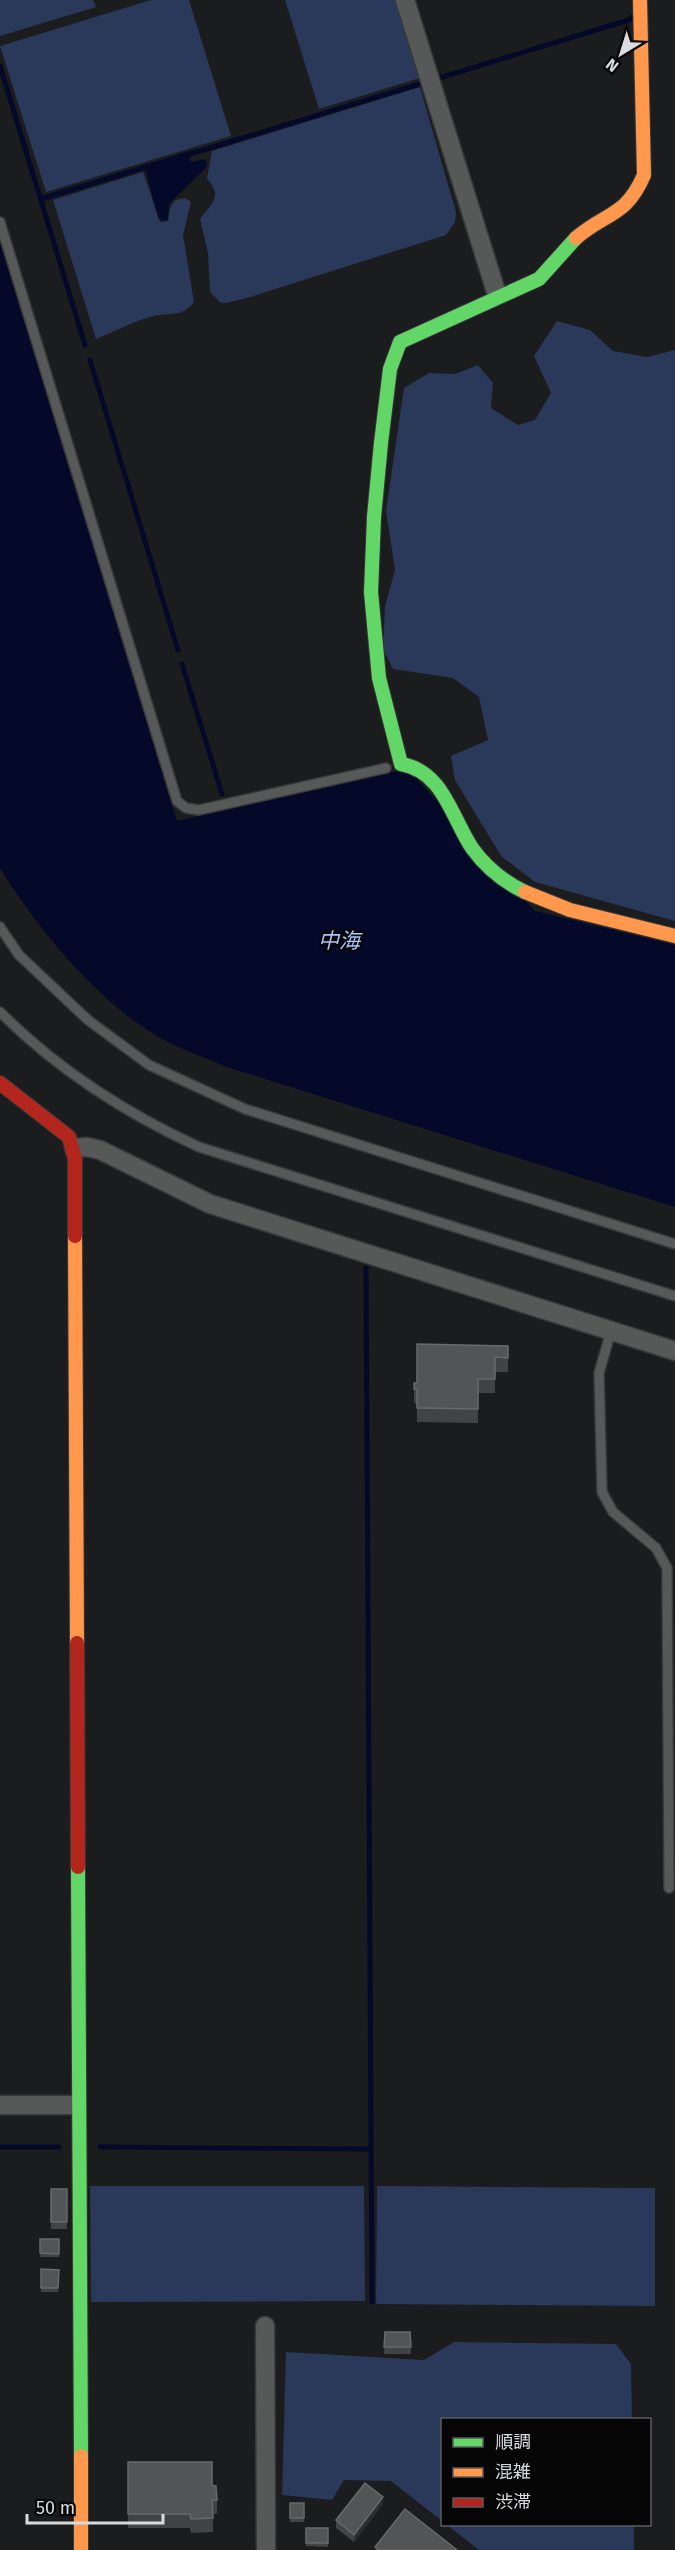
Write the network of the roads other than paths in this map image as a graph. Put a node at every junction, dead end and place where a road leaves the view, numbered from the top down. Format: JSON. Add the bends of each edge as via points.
{"nodes":[{"id":1,"x":405,"y":0,"type":"edge"},
{"id":2,"x":640,"y":0,"type":"edge"},
{"id":3,"x":0,"y":222,"type":"edge"},
{"id":4,"x":497,"y":295,"type":"junction"},
{"id":5,"x":393,"y":766,"type":"junction"},
{"id":6,"x":0,"y":927,"type":"edge"},
{"id":7,"x":675,"y":936,"type":"edge"},
{"id":8,"x":0,"y":1012,"type":"edge"},
{"id":9,"x":0,"y":1083,"type":"edge"},
{"id":10,"x":74,"y":1148,"type":"junction"},
{"id":11,"x":675,"y":1244,"type":"edge"},
{"id":12,"x":675,"y":1296,"type":"edge"},
{"id":13,"x":611,"y":1331,"type":"junction"},
{"id":14,"x":675,"y":1351,"type":"edge"},
{"id":15,"x":669,"y":1888,"type":"dead end"},
{"id":16,"x":0,"y":2105,"type":"edge"},
{"id":17,"x":77,"y":2105,"type":"junction"},
{"id":18,"x":265,"y":2326,"type":"dead end"},
{"id":19,"x":81,"y":2550,"type":"edge"},
{"id":20,"x":266,"y":2550,"type":"edge"}],
"edges":[{"from":1,"to":4,"type":"street"},
{"from":2,"to":4,"type":"street","via":[[644,175],[637,195],[626,207],[569,244],[545,275]]},
{"from":3,"to":5,"type":"lane","via":[[177,801],[186,808],[199,810]]},
{"from":4,"to":5,"type":"street","via":[[400,342],[390,369],[372,517],[372,601],[377,668]]},
{"from":5,"to":7,"type":"street","via":[[410,764],[428,775],[439,787],[478,856],[500,878],[548,903]]},
{"from":6,"to":11,"type":"lane","via":[[19,955],[88,1020],[149,1065],[245,1109]]},
{"from":8,"to":12,"type":"lane","via":[[91,1088],[155,1127],[199,1147]]},
{"from":9,"to":10,"type":"street","via":[[58,1127]]},
{"from":10,"to":13,"type":"street","via":[[100,1150],[210,1204]]},
{"from":10,"to":17,"type":"street"},
{"from":13,"to":14,"type":"street"},
{"from":13,"to":15,"type":"lane","via":[[598,1374],[602,1491],[613,1512],[656,1548],[667,1568]]},
{"from":16,"to":17,"type":"street"},
{"from":17,"to":19,"type":"street"},
{"from":18,"to":20,"type":"street"}]}
